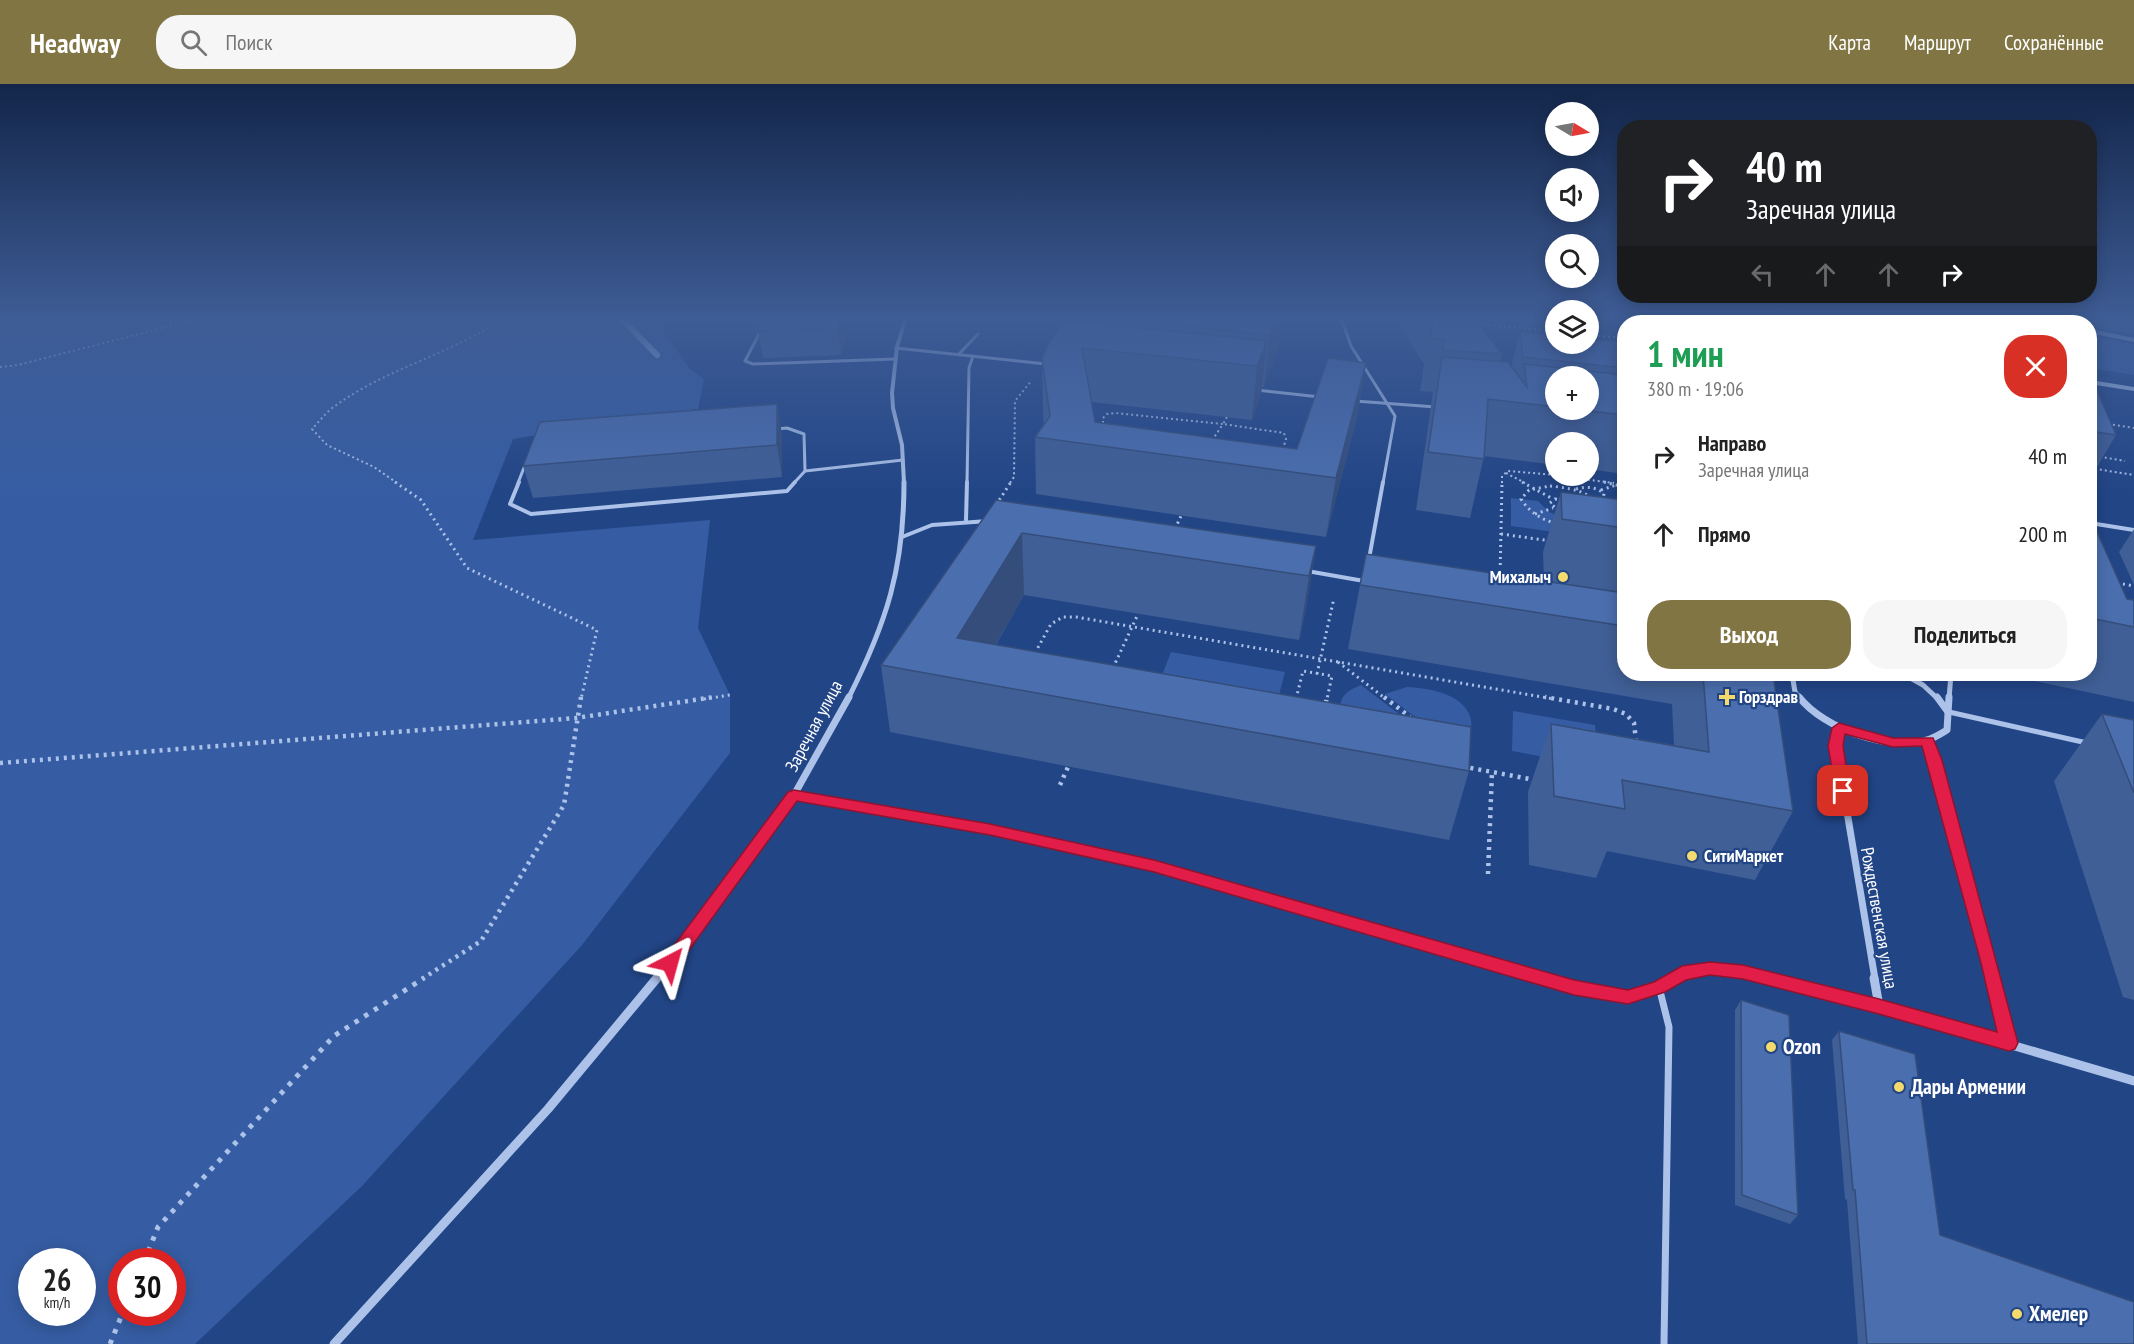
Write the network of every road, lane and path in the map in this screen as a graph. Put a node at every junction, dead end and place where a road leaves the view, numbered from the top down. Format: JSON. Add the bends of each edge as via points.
{"nodes":[{"id":1,"x":388,"y":376,"type":"edge"},
{"id":2,"x":894,"y":376,"type":"edge"},
{"id":3,"x":969,"y":376,"type":"edge"},
{"id":4,"x":1036,"y":376,"type":"edge"},
{"id":5,"x":1370,"y":376,"type":"edge"},
{"id":6,"x":2097,"y":383,"type":"edge"},
{"id":7,"x":1248,"y":388,"type":"edge"},
{"id":8,"x":2134,"y":389,"type":"edge"},
{"id":9,"x":1325,"y":398,"type":"edge"},
{"id":10,"x":1346,"y":400,"type":"edge"},
{"id":11,"x":1389,"y":405,"type":"junction"},
{"id":12,"x":1440,"y":407,"type":"edge"},
{"id":13,"x":1227,"y":417,"type":"dead end"},
{"id":14,"x":2101,"y":423,"type":"edge"},
{"id":15,"x":1223,"y":424,"type":"junction"},
{"id":16,"x":2134,"y":428,"type":"edge"},
{"id":17,"x":775,"y":429,"type":"edge"},
{"id":18,"x":1103,"y":437,"type":"edge"},
{"id":19,"x":1205,"y":446,"type":"edge"},
{"id":20,"x":2097,"y":455,"type":"edge"},
{"id":21,"x":529,"y":456,"type":"edge"},
{"id":22,"x":1279,"y":459,"type":"edge"},
{"id":23,"x":903,"y":460,"type":"junction"},
{"id":24,"x":2125,"y":461,"type":"dead end"},
{"id":25,"x":2097,"y":469,"type":"edge"},
{"id":26,"x":805,"y":471,"type":"junction"},
{"id":27,"x":1506,"y":473,"type":"junction"},
{"id":28,"x":1545,"y":474,"type":"edge"},
{"id":29,"x":2134,"y":475,"type":"edge"},
{"id":30,"x":1599,"y":481,"type":"edge"},
{"id":31,"x":1617,"y":484,"type":"edge"},
{"id":32,"x":1617,"y":484,"type":"edge"},
{"id":33,"x":1533,"y":488,"type":"junction"},
{"id":34,"x":1575,"y":490,"type":"junction"},
{"id":35,"x":1600,"y":490,"type":"junction"},
{"id":36,"x":1588,"y":495,"type":"junction"},
{"id":37,"x":1553,"y":500,"type":"junction"},
{"id":38,"x":1569,"y":501,"type":"junction"},
{"id":39,"x":1598,"y":501,"type":"junction"},
{"id":40,"x":1554,"y":507,"type":"junction"},
{"id":41,"x":1534,"y":514,"type":"junction"},
{"id":42,"x":1181,"y":516,"type":"dead end"},
{"id":43,"x":966,"y":520,"type":"junction"},
{"id":44,"x":988,"y":520,"type":"junction"},
{"id":45,"x":999,"y":522,"type":"edge"},
{"id":46,"x":2097,"y":524,"type":"edge"},
{"id":47,"x":1176,"y":529,"type":"edge"},
{"id":48,"x":2134,"y":530,"type":"edge"},
{"id":49,"x":1501,"y":534,"type":"junction"},
{"id":50,"x":902,"y":537,"type":"junction"},
{"id":51,"x":1557,"y":542,"type":"dead end"},
{"id":52,"x":1367,"y":569,"type":"edge"},
{"id":53,"x":1306,"y":571,"type":"edge"},
{"id":54,"x":1500,"y":581,"type":"edge"},
{"id":55,"x":1376,"y":582,"type":"edge"},
{"id":56,"x":2112,"y":582,"type":"edge"},
{"id":57,"x":2134,"y":586,"type":"edge"},
{"id":58,"x":1334,"y":598,"type":"dead end"},
{"id":59,"x":1138,"y":614,"type":"dead end"},
{"id":60,"x":1132,"y":626,"type":"junction"},
{"id":61,"x":1321,"y":659,"type":"junction"},
{"id":62,"x":1337,"y":662,"type":"junction"},
{"id":63,"x":1317,"y":674,"type":"junction"},
{"id":64,"x":1108,"y":678,"type":"edge"},
{"id":65,"x":1791,"y":681,"type":"edge"},
{"id":66,"x":1918,"y":681,"type":"edge"},
{"id":67,"x":1951,"y":681,"type":"edge"},
{"id":68,"x":1104,"y":688,"type":"edge"},
{"id":69,"x":730,"y":695,"type":"dead end"},
{"id":70,"x":1099,"y":698,"type":"junction"},
{"id":71,"x":1095,"y":708,"type":"edge"},
{"id":72,"x":1949,"y":712,"type":"junction"},
{"id":73,"x":576,"y":718,"type":"junction"},
{"id":74,"x":1413,"y":719,"type":"edge"},
{"id":75,"x":1306,"y":724,"type":"junction"},
{"id":76,"x":1839,"y":728,"type":"junction"},
{"id":77,"x":1303,"y":736,"type":"junction"},
{"id":78,"x":1928,"y":741,"type":"junction"},
{"id":79,"x":2099,"y":745,"type":"dead end"},
{"id":80,"x":0,"y":763,"type":"edge"},
{"id":81,"x":1470,"y":763,"type":"edge"},
{"id":82,"x":1068,"y":766,"type":"dead end"},
{"id":83,"x":1480,"y":770,"type":"junction"},
{"id":84,"x":1492,"y":772,"type":"junction"},
{"id":85,"x":1060,"y":785,"type":"dead end"},
{"id":86,"x":794,"y":795,"type":"junction"},
{"id":87,"x":1488,"y":874,"type":"dead end"},
{"id":88,"x":1659,"y":987,"type":"junction"},
{"id":89,"x":1879,"y":1006,"type":"junction"},
{"id":90,"x":2009,"y":1043,"type":"junction"},
{"id":91,"x":2134,"y":1081,"type":"edge"},
{"id":92,"x":150,"y":1248,"type":"edge"},
{"id":93,"x":117,"y":1326,"type":"edge"},
{"id":94,"x":110,"y":1344,"type":"edge"},
{"id":95,"x":334,"y":1344,"type":"edge"},
{"id":96,"x":1664,"y":1344,"type":"edge"}],
"edges":[{"from":1,"to":73,"type":"path","via":[[334,406],[312,429],[327,445],[374,467],[421,500],[466,568],[597,630]]},
{"from":2,"to":23,"type":"street","name":"Заречная улица","via":[[892,401]]},
{"from":3,"to":43,"type":"lane"},
{"from":4,"to":44,"type":"path","via":[[1015,401],[1014,477]]},
{"from":5,"to":11,"type":"lane"},
{"from":6,"to":8,"type":"street"},
{"from":7,"to":9,"type":"lane"},
{"from":10,"to":11,"type":"lane"},
{"from":11,"to":12,"type":"lane"},
{"from":11,"to":52,"type":"lane","via":[[1395,416]]},
{"from":13,"to":15,"type":"path"},
{"from":14,"to":16,"type":"path"},
{"from":15,"to":18,"type":"path","via":[[1107,414],[1103,418]]},
{"from":15,"to":19,"type":"path"},
{"from":15,"to":22,"type":"path","via":[[1284,433],[1286,440]]},
{"from":17,"to":26,"type":"lane","via":[[787,428],[804,434]]},
{"from":20,"to":24,"type":"path"},
{"from":21,"to":26,"type":"lane","via":[[510,504],[531,514],[787,491]]},
{"from":23,"to":26,"type":"lane"},
{"from":23,"to":50,"type":"street","name":"Заречная улица"},
{"from":25,"to":29,"type":"path"},
{"from":27,"to":28,"type":"path"},
{"from":27,"to":33,"type":"path"},
{"from":27,"to":49,"type":"path","via":[[1502,476]]},
{"from":30,"to":31,"type":"path"},
{"from":32,"to":35,"type":"path"},
{"from":33,"to":34,"type":"path"},
{"from":33,"to":37,"type":"path"},
{"from":33,"to":41,"type":"path","via":[[1521,499]]},
{"from":34,"to":35,"type":"path"},
{"from":34,"to":36,"type":"path"},
{"from":35,"to":39,"type":"path","via":[[1605,496]]},
{"from":36,"to":38,"type":"path"},
{"from":36,"to":39,"type":"path"},
{"from":37,"to":38,"type":"path"},
{"from":37,"to":40,"type":"path","via":[[1550,503]]},
{"from":38,"to":40,"type":"path","via":[[1572,509]]},
{"from":39,"to":41,"type":"path","via":[[1602,516],[1589,523],[1566,524]]},
{"from":40,"to":41,"type":"path"},
{"from":42,"to":47,"type":"path"},
{"from":43,"to":44,"type":"lane"},
{"from":43,"to":50,"type":"lane","via":[[917,527]]},
{"from":44,"to":45,"type":"lane"},
{"from":46,"to":48,"type":"lane"},
{"from":49,"to":51,"type":"path"},
{"from":49,"to":54,"type":"path"},
{"from":50,"to":86,"type":"street","name":"Заречная улица","via":[[896,584],[881,630],[835,724]]},
{"from":53,"to":55,"type":"lane"},
{"from":56,"to":57,"type":"path"},
{"from":58,"to":61,"type":"path"},
{"from":59,"to":60,"type":"path"},
{"from":60,"to":61,"type":"path"},
{"from":60,"to":64,"type":"path"},
{"from":60,"to":70,"type":"path","via":[[1063,617],[1052,624],[1025,671],[1026,681],[1038,687]]},
{"from":61,"to":62,"type":"path"},
{"from":61,"to":63,"type":"path"},
{"from":62,"to":74,"type":"path"},
{"from":62,"to":84,"type":"path","via":[[1613,709],[1626,714],[1634,723],[1641,786],[1635,796]]},
{"from":63,"to":75,"type":"path","via":[[1303,671],[1291,721]]},
{"from":63,"to":75,"type":"path","via":[[1332,676],[1321,727]]},
{"from":65,"to":76,"type":"street","via":[[1805,705]]},
{"from":66,"to":72,"type":"street"},
{"from":67,"to":72,"type":"street"},
{"from":68,"to":70,"type":"path"},
{"from":69,"to":73,"type":"path"},
{"from":70,"to":71,"type":"path"},
{"from":70,"to":77,"type":"path"},
{"from":72,"to":78,"type":"street","via":[[1947,730]]},
{"from":72,"to":79,"type":"lane"},
{"from":73,"to":80,"type":"path"},
{"from":73,"to":92,"type":"path","via":[[564,805],[481,941],[334,1036],[158,1227]]},
{"from":75,"to":77,"type":"path"},
{"from":76,"to":78,"type":"street","via":[[1893,742]]},
{"from":76,"to":89,"type":"street","name":"Рождественская улица","via":[[1836,746]]},
{"from":77,"to":83,"type":"path"},
{"from":78,"to":90,"type":"street"},
{"from":81,"to":83,"type":"path"},
{"from":82,"to":85,"type":"path"},
{"from":83,"to":84,"type":"path"},
{"from":84,"to":87,"type":"path"},
{"from":86,"to":88,"type":"street","name":"Заречная улица","via":[[990,829],[1154,866],[1574,987],[1628,997]]},
{"from":86,"to":95,"type":"street","via":[[685,944],[548,1109]]},
{"from":88,"to":89,"type":"street","name":"Заречная улица","via":[[1682,973],[1710,969],[1743,972]]},
{"from":88,"to":96,"type":"lane","via":[[1669,1027]]},
{"from":89,"to":90,"type":"street","name":"Заречная улица"},
{"from":90,"to":91,"type":"street","name":"Заречная улица"},
{"from":93,"to":94,"type":"path"}]}
